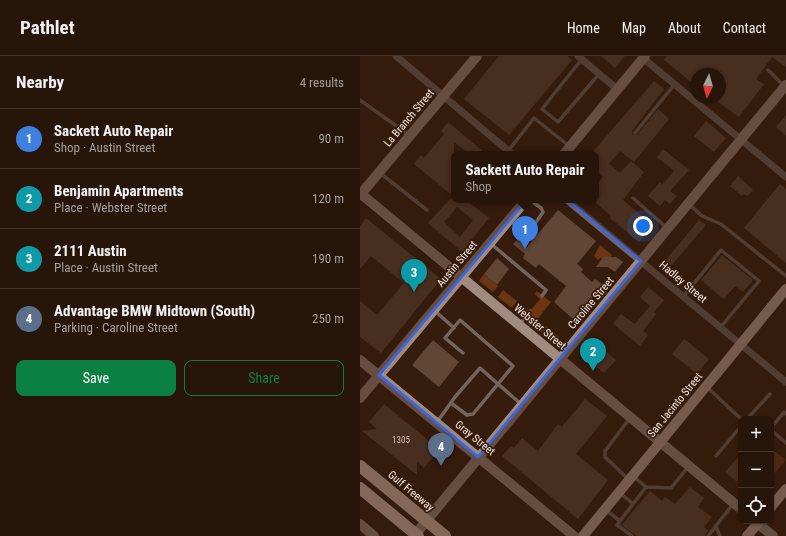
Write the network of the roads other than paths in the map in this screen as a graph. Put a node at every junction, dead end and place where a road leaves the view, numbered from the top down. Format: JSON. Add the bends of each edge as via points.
{"nodes":[{"id":1,"x":396,"y":56,"type":"edge"},
{"id":2,"x":477,"y":56,"type":"edge"},
{"id":3,"x":580,"y":57,"type":"edge"},
{"id":4,"x":644,"y":57,"type":"edge"},
{"id":5,"x":768,"y":70,"type":"dead end"},
{"id":6,"x":599,"y":74,"type":"junction"},
{"id":7,"x":675,"y":84,"type":"junction"},
{"id":8,"x":785,"y":86,"type":"edge"},
{"id":9,"x":617,"y":89,"type":"junction"},
{"id":10,"x":443,"y":96,"type":"junction"},
{"id":11,"x":360,"y":100,"type":"edge"},
{"id":12,"x":635,"y":133,"type":"dead end"},
{"id":13,"x":410,"y":136,"type":"junction"},
{"id":14,"x":741,"y":139,"type":"junction"},
{"id":15,"x":567,"y":150,"type":"edge"},
{"id":16,"x":508,"y":151,"type":"edge"},
{"id":17,"x":511,"y":151,"type":"edge"},
{"id":18,"x":379,"y":172,"type":"junction"},
{"id":19,"x":786,"y":177,"type":"edge"},
{"id":20,"x":360,"y":194,"type":"edge"},
{"id":21,"x":633,"y":198,"type":"dead end"},
{"id":22,"x":523,"y":203,"type":"edge"},
{"id":23,"x":534,"y":203,"type":"edge"},
{"id":24,"x":571,"y":203,"type":"edge"},
{"id":25,"x":688,"y":204,"type":"junction"},
{"id":26,"x":427,"y":210,"type":"dead end"},
{"id":27,"x":509,"y":220,"type":"junction"},
{"id":28,"x":668,"y":228,"type":"junction"},
{"id":29,"x":490,"y":243,"type":"junction"},
{"id":30,"x":641,"y":261,"type":"junction"},
{"id":31,"x":786,"y":276,"type":"edge"},
{"id":32,"x":462,"y":277,"type":"junction"},
{"id":33,"x":786,"y":289,"type":"edge"},
{"id":34,"x":542,"y":296,"type":"dead end"},
{"id":35,"x":683,"y":297,"type":"junction"},
{"id":36,"x":433,"y":310,"type":"junction"},
{"id":37,"x":530,"y":311,"type":"dead end"},
{"id":38,"x":519,"y":325,"type":"junction"},
{"id":39,"x":454,"y":328,"type":"junction"},
{"id":40,"x":720,"y":328,"type":"junction"},
{"id":41,"x":740,"y":344,"type":"junction"},
{"id":42,"x":463,"y":353,"type":"dead end"},
{"id":43,"x":560,"y":359,"type":"junction"},
{"id":44,"x":360,"y":360,"type":"edge"},
{"id":45,"x":379,"y":375,"type":"junction"},
{"id":46,"x":786,"y":382,"type":"edge"},
{"id":47,"x":498,"y":384,"type":"junction"},
{"id":48,"x":706,"y":386,"type":"junction"},
{"id":49,"x":770,"y":394,"type":"dead end"},
{"id":50,"x":360,"y":398,"type":"edge"},
{"id":51,"x":451,"y":403,"type":"junction"},
{"id":52,"x":522,"y":404,"type":"junction"},
{"id":53,"x":786,"y":414,"type":"edge"},
{"id":54,"x":738,"y":416,"type":"edge"},
{"id":55,"x":750,"y":416,"type":"edge"},
{"id":56,"x":630,"y":418,"type":"junction"},
{"id":57,"x":436,"y":422,"type":"junction"},
{"id":58,"x":774,"y":425,"type":"edge"},
{"id":59,"x":738,"y":430,"type":"edge"},
{"id":60,"x":774,"y":432,"type":"edge"},
{"id":61,"x":660,"y":442,"type":"junction"},
{"id":62,"x":786,"y":443,"type":"edge"},
{"id":63,"x":716,"y":456,"type":"dead end"},
{"id":64,"x":478,"y":457,"type":"junction"},
{"id":65,"x":360,"y":466,"type":"edge"},
{"id":66,"x":689,"y":466,"type":"junction"},
{"id":67,"x":631,"y":477,"type":"junction"},
{"id":68,"x":646,"y":487,"type":"junction"},
{"id":69,"x":360,"y":488,"type":"edge"},
{"id":70,"x":786,"y":489,"type":"edge"},
{"id":71,"x":619,"y":492,"type":"junction"},
{"id":72,"x":774,"y":503,"type":"edge"},
{"id":73,"x":633,"y":504,"type":"junction"},
{"id":74,"x":737,"y":506,"type":"edge"},
{"id":75,"x":605,"y":509,"type":"junction"},
{"id":76,"x":620,"y":521,"type":"junction"},
{"id":77,"x":360,"y":524,"type":"edge"},
{"id":78,"x":756,"y":524,"type":"edge"},
{"id":79,"x":760,"y":524,"type":"edge"},
{"id":80,"x":716,"y":527,"type":"junction"},
{"id":81,"x":374,"y":536,"type":"edge"},
{"id":82,"x":414,"y":536,"type":"edge"},
{"id":83,"x":418,"y":536,"type":"edge"},
{"id":84,"x":445,"y":536,"type":"edge"},
{"id":85,"x":574,"y":536,"type":"edge"},
{"id":86,"x":583,"y":536,"type":"edge"},
{"id":87,"x":632,"y":536,"type":"edge"},
{"id":88,"x":708,"y":536,"type":"edge"},
{"id":89,"x":720,"y":536,"type":"edge"},
{"id":90,"x":747,"y":536,"type":"edge"},
{"id":91,"x":773,"y":536,"type":"edge"}],
"edges":[{"from":1,"to":10,"type":"street"},
{"from":2,"to":10,"type":"street","name":"La Branch Street"},
{"from":3,"to":6,"type":"street"},
{"from":3,"to":6,"type":"lane","via":[[542,109],[558,122]]},
{"from":4,"to":7,"type":"street"},
{"from":4,"to":9,"type":"street"},
{"from":5,"to":8,"type":"lane"},
{"from":6,"to":9,"type":"street"},
{"from":7,"to":12,"type":"lane"},
{"from":7,"to":14,"type":"street"},
{"from":8,"to":14,"type":"street","name":"Caroline Street"},
{"from":9,"to":15,"type":"street"},
{"from":10,"to":13,"type":"street","name":"La Branch Street"},
{"from":10,"to":16,"type":"street"},
{"from":11,"to":13,"type":"lane"},
{"from":13,"to":18,"type":"street","name":"La Branch Street"},
{"from":14,"to":19,"type":"street"},
{"from":14,"to":25,"type":"street","name":"Caroline Street"},
{"from":15,"to":17,"type":"lane","via":[[534,118]]},
{"from":18,"to":20,"type":"street","name":"La Branch Street"},
{"from":18,"to":26,"type":"lane"},
{"from":20,"to":32,"type":"street","name":"Webster Street"},
{"from":21,"to":28,"type":"lane"},
{"from":22,"to":27,"type":"street","name":"Austin Street"},
{"from":23,"to":27,"type":"lane","via":[[543,212],[530,231],[523,231]]},
{"from":24,"to":30,"type":"street","name":"Hadley Street"},
{"from":25,"to":28,"type":"street","name":"Caroline Street"},
{"from":25,"to":31,"type":"lane","via":[[702,216],[721,224]]},
{"from":27,"to":29,"type":"street","name":"Austin Street"},
{"from":28,"to":30,"type":"street","name":"Caroline Street"},
{"from":29,"to":32,"type":"street","name":"Austin Street"},
{"from":29,"to":34,"type":"lane","via":[[546,290]]},
{"from":30,"to":35,"type":"street","name":"Hadley Street"},
{"from":30,"to":43,"type":"street","name":"Caroline Street"},
{"from":32,"to":36,"type":"street","name":"Austin Street"},
{"from":32,"to":38,"type":"street","name":"Webster Street"},
{"from":33,"to":41,"type":"main road","name":"San Jacinto Street"},
{"from":35,"to":40,"type":"street","name":"Hadley Street"},
{"from":35,"to":40,"type":"lane","via":[[721,250],[758,281]]},
{"from":36,"to":39,"type":"lane"},
{"from":36,"to":45,"type":"street","name":"Austin Street"},
{"from":37,"to":38,"type":"lane"},
{"from":38,"to":43,"type":"street","name":"Webster Street"},
{"from":39,"to":42,"type":"lane","via":[[445,338]]},
{"from":39,"to":47,"type":"lane","via":[[460,320],[513,366]]},
{"from":40,"to":41,"type":"street","name":"Hadley Street"},
{"from":41,"to":46,"type":"street","name":"Hadley Street"},
{"from":41,"to":48,"type":"main road","name":"San Jacinto Street"},
{"from":43,"to":52,"type":"street","name":"Caroline Street"},
{"from":43,"to":56,"type":"street","name":"Webster Street"},
{"from":44,"to":45,"type":"street","name":"Gray Street"},
{"from":45,"to":50,"type":"street","name":"Austin Street"},
{"from":45,"to":57,"type":"street","name":"Gray Street"},
{"from":47,"to":51,"type":"lane","via":[[473,414],[467,415]]},
{"from":47,"to":51,"type":"lane","via":[[480,368]]},
{"from":47,"to":52,"type":"lane"},
{"from":48,"to":54,"type":"lane"},
{"from":48,"to":61,"type":"main road","name":"San Jacinto Street"},
{"from":49,"to":55,"type":"lane"},
{"from":51,"to":57,"type":"lane"},
{"from":52,"to":64,"type":"street","name":"Caroline Street"},
{"from":53,"to":58,"type":"lane","via":[[784,412]]},
{"from":56,"to":61,"type":"street","name":"Webster Street"},
{"from":56,"to":67,"type":"lane","via":[[605,452],[606,457]]},
{"from":57,"to":64,"type":"street","name":"Gray Street"},
{"from":59,"to":63,"type":"lane"},
{"from":60,"to":62,"type":"lane"},
{"from":61,"to":66,"type":"street","name":"Webster Street"},
{"from":61,"to":67,"type":"main road","name":"San Jacinto Street"},
{"from":64,"to":82,"type":"street","name":"Caroline Street"},
{"from":64,"to":85,"type":"street","name":"Gray Street"},
{"from":65,"to":84,"type":"highway","name":"Gulf Freeway","bridge":true},
{"from":66,"to":68,"type":"lane","via":[[671,488]]},
{"from":66,"to":74,"type":"street","name":"Webster Street"},
{"from":67,"to":68,"type":"lane"},
{"from":67,"to":71,"type":"main road","name":"San Jacinto Street"},
{"from":68,"to":73,"type":"lane"},
{"from":69,"to":83,"type":"highway","bridge":true},
{"from":70,"to":72,"type":"main road"},
{"from":71,"to":73,"type":"lane"},
{"from":71,"to":75,"type":"main road","name":"San Jacinto Street"},
{"from":73,"to":76,"type":"lane"},
{"from":74,"to":80,"type":"lane"},
{"from":75,"to":76,"type":"lane"},
{"from":75,"to":86,"type":"main road","name":"San Jacinto Street"},
{"from":76,"to":87,"type":"lane","via":[[617,525]]},
{"from":77,"to":81,"type":"street"},
{"from":78,"to":90,"type":"main road"},
{"from":79,"to":91,"type":"street"},
{"from":80,"to":88,"type":"lane"},
{"from":80,"to":89,"type":"lane"}]}
